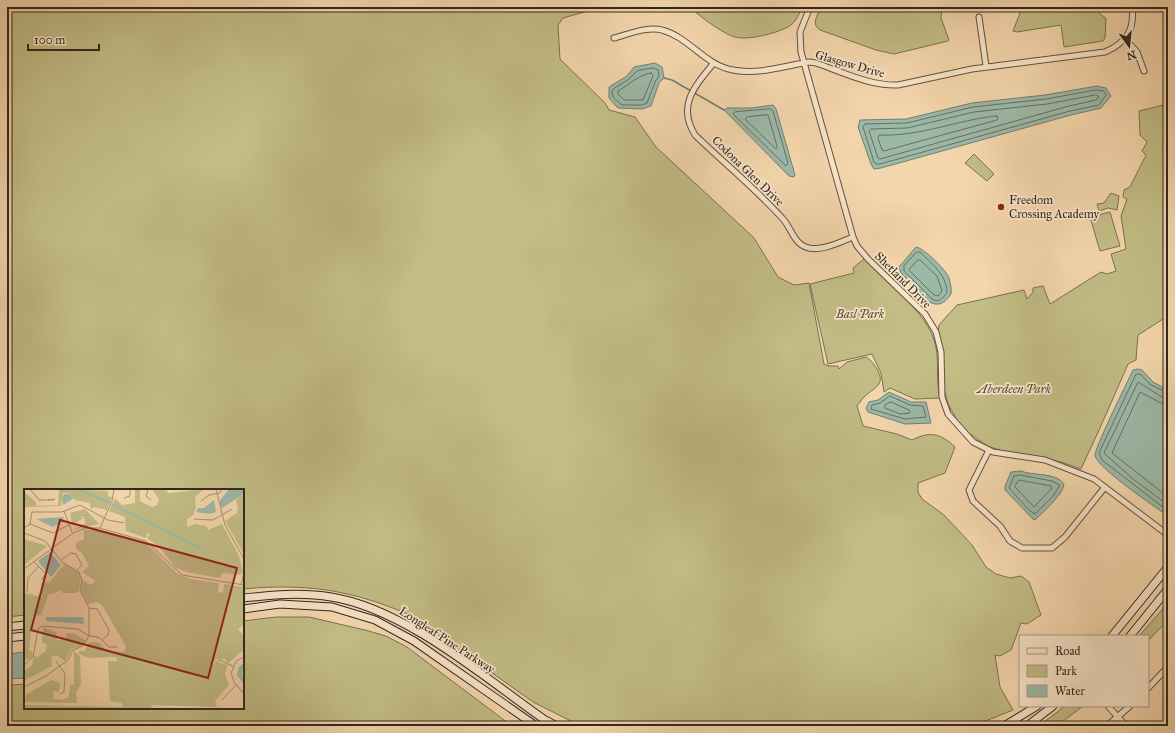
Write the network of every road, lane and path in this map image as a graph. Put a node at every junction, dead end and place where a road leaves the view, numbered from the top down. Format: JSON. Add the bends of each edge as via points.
{"nodes":[{"id":1,"x":810,"y":7,"type":"edge"},
{"id":2,"x":1132,"y":7,"type":"edge"},
{"id":3,"x":979,"y":16,"type":"dead end"},
{"id":4,"x":614,"y":38,"type":"dead end"},
{"id":5,"x":1126,"y":39,"type":"junction"},
{"id":6,"x":804,"y":63,"type":"junction"},
{"id":7,"x":713,"y":64,"type":"junction"},
{"id":8,"x":986,"y":66,"type":"junction"},
{"id":9,"x":1144,"y":71,"type":"dead end"},
{"id":10,"x":853,"y":237,"type":"junction"},
{"id":11,"x":989,"y":450,"type":"junction"},
{"id":12,"x":1105,"y":487,"type":"junction"},
{"id":13,"x":1168,"y":535,"type":"edge"},
{"id":14,"x":1168,"y":567,"type":"edge"},
{"id":15,"x":1168,"y":589,"type":"edge"},
{"id":16,"x":244,"y":598,"type":"edge"},
{"id":17,"x":244,"y":609,"type":"edge"},
{"id":18,"x":24,"y":625,"type":"edge"},
{"id":19,"x":7,"y":627,"type":"edge"},
{"id":20,"x":1113,"y":635,"type":"edge"},
{"id":21,"x":1131,"y":635,"type":"edge"},
{"id":22,"x":24,"y":636,"type":"edge"},
{"id":23,"x":7,"y":638,"type":"edge"},
{"id":24,"x":1168,"y":667,"type":"edge"},
{"id":25,"x":1149,"y":687,"type":"edge"},
{"id":26,"x":1035,"y":707,"type":"edge"},
{"id":27,"x":1047,"y":707,"type":"edge"},
{"id":28,"x":1052,"y":707,"type":"edge"},
{"id":29,"x":1109,"y":707,"type":"edge"},
{"id":30,"x":1129,"y":707,"type":"edge"},
{"id":31,"x":1118,"y":717,"type":"junction"},
{"id":32,"x":1030,"y":724,"type":"edge"},
{"id":33,"x":536,"y":726,"type":"edge"},
{"id":34,"x":557,"y":726,"type":"edge"},
{"id":35,"x":1004,"y":726,"type":"edge"},
{"id":36,"x":1107,"y":726,"type":"edge"},
{"id":37,"x":1126,"y":726,"type":"edge"}],
"edges":[{"from":1,"to":6,"type":"street","name":"Shetland Drive","via":[[800,32]]},
{"from":2,"to":5,"type":"street","via":[[1132,22]]},
{"from":3,"to":8,"type":"street"},
{"from":4,"to":7,"type":"street","name":"Glasgow Drive","via":[[651,29],[662,30],[674,35]]},
{"from":5,"to":8,"type":"street","name":"Glasgow Drive","via":[[1105,52]]},
{"from":5,"to":9,"type":"street","via":[[1137,52]]},
{"from":6,"to":7,"type":"street","name":"Glasgow Drive","via":[[750,72]]},
{"from":6,"to":8,"type":"street","name":"Glasgow Drive","via":[[816,63],[886,86],[898,86]]},
{"from":6,"to":10,"type":"street","name":"Shetland Drive"},
{"from":7,"to":10,"type":"street","name":"Codona Glen Drive","via":[[687,102],[686,115],[695,135],[785,221],[800,244],[809,248],[825,247]]},
{"from":10,"to":11,"type":"street","name":"Shetland Drive","via":[[868,259],[925,314],[936,332],[941,352],[942,397],[948,414],[972,442]]},
{"from":11,"to":12,"type":"street","name":"Shetland Drive","via":[[1045,460],[1094,479]]},
{"from":11,"to":12,"type":"street","via":[[971,484],[971,496],[973,501],[1000,526],[1010,541],[1022,548],[1052,548],[1065,537]]},
{"from":12,"to":13,"type":"street","name":"Shetland Drive"},
{"from":14,"to":20,"type":"main road"},
{"from":15,"to":21,"type":"main road"},
{"from":16,"to":34,"type":"main road","name":"Longleaf Pine Parkway","via":[[304,594],[332,597],[368,606],[396,618],[450,652]]},
{"from":17,"to":33,"type":"main road","name":"Longleaf Pine Parkway","via":[[280,604],[332,607],[375,620],[414,641]]},
{"from":18,"to":19,"type":"main road"},
{"from":22,"to":23,"type":"main road"},
{"from":24,"to":25,"type":"street"},
{"from":26,"to":35,"type":"main road"},
{"from":27,"to":32,"type":"main road","via":[[1032,718]]},
{"from":28,"to":32,"type":"main road"},
{"from":29,"to":31,"type":"street"},
{"from":30,"to":31,"type":"street"},
{"from":31,"to":36,"type":"street"},
{"from":31,"to":37,"type":"street"}]}
